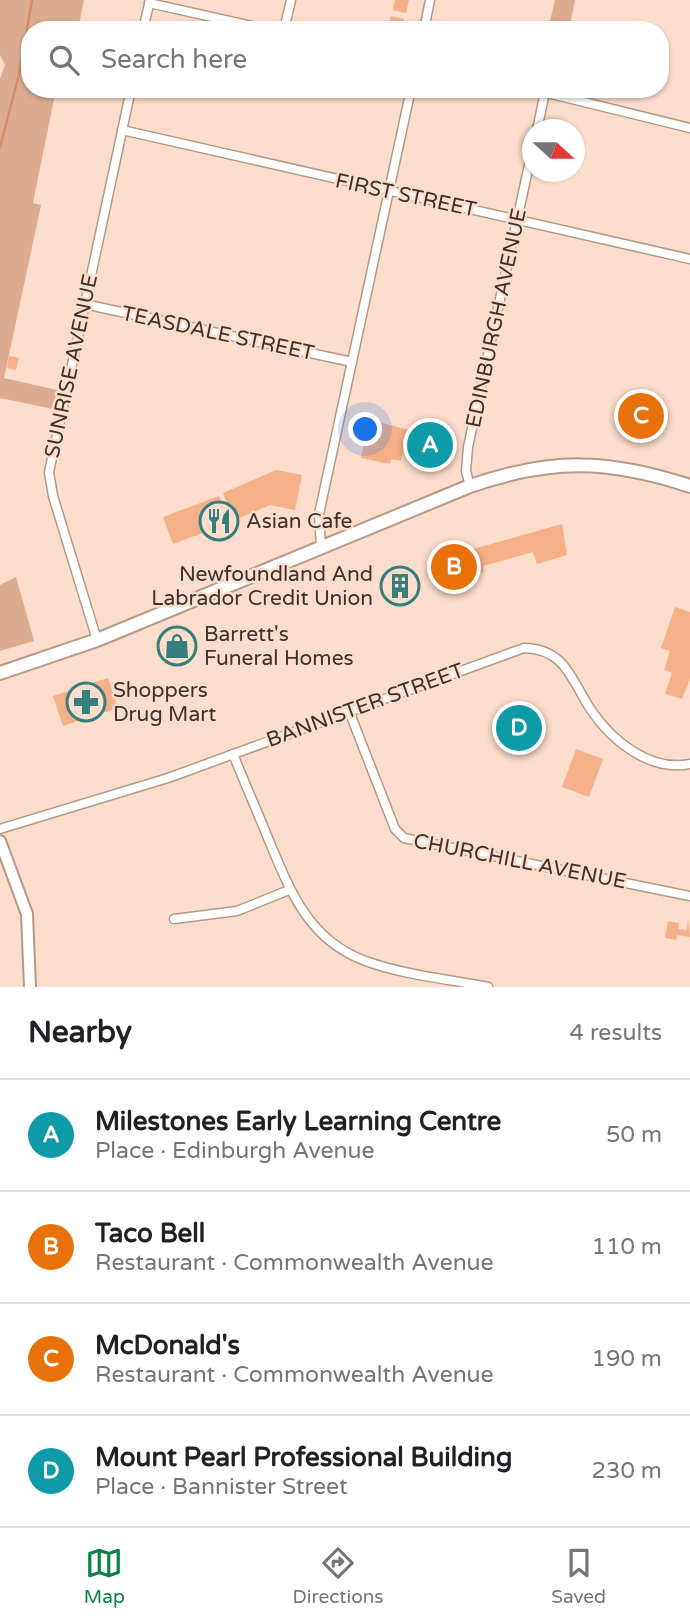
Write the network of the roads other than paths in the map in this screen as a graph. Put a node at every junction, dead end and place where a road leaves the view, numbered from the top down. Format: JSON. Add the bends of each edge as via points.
{"nodes":[{"id":1,"x":290,"y":0,"type":"edge"},
{"id":2,"x":430,"y":0,"type":"edge"},
{"id":3,"x":150,"y":1,"type":"edge"},
{"id":4,"x":146,"y":21,"type":"edge"},
{"id":5,"x":233,"y":21,"type":"edge"},
{"id":6,"x":286,"y":21,"type":"edge"},
{"id":7,"x":426,"y":21,"type":"edge"},
{"id":8,"x":129,"y":98,"type":"edge"},
{"id":9,"x":409,"y":98,"type":"edge"},
{"id":10,"x":544,"y":98,"type":"edge"},
{"id":11,"x":569,"y":98,"type":"edge"},
{"id":12,"x":539,"y":119,"type":"edge"},
{"id":13,"x":690,"y":128,"type":"edge"},
{"id":14,"x":122,"y":130,"type":"junction"},
{"id":15,"x":526,"y":182,"type":"edge"},
{"id":16,"x":388,"y":191,"type":"junction"},
{"id":17,"x":517,"y":219,"type":"junction"},
{"id":18,"x":690,"y":259,"type":"edge"},
{"id":19,"x":84,"y":304,"type":"junction"},
{"id":20,"x":352,"y":362,"type":"junction"},
{"id":21,"x":470,"y":486,"type":"junction"},
{"id":22,"x":690,"y":486,"type":"edge"},
{"id":23,"x":321,"y":547,"type":"junction"},
{"id":24,"x":97,"y":640,"type":"junction"},
{"id":25,"x":0,"y":673,"type":"edge"},
{"id":26,"x":349,"y":711,"type":"junction"},
{"id":27,"x":233,"y":754,"type":"junction"},
{"id":28,"x":690,"y":764,"type":"edge"},
{"id":29,"x":0,"y":829,"type":"edge"},
{"id":30,"x":0,"y":841,"type":"edge"},
{"id":31,"x":289,"y":890,"type":"junction"},
{"id":32,"x":690,"y":896,"type":"edge"},
{"id":33,"x":174,"y":919,"type":"dead end"},
{"id":34,"x":30,"y":987,"type":"edge"},
{"id":35,"x":488,"y":987,"type":"edge"}],
"edges":[{"from":1,"to":6,"type":"street"},
{"from":2,"to":7,"type":"street"},
{"from":3,"to":4,"type":"street"},
{"from":3,"to":5,"type":"street"},
{"from":8,"to":14,"type":"street","name":"SUNRISE AVENUE"},
{"from":9,"to":16,"type":"street"},
{"from":10,"to":12,"type":"street"},
{"from":11,"to":13,"type":"street"},
{"from":14,"to":16,"type":"street","name":"FIRST STREET"},
{"from":14,"to":19,"type":"street","name":"SUNRISE AVENUE"},
{"from":15,"to":17,"type":"street","name":"EDINBURGH AVENUE"},
{"from":16,"to":17,"type":"street","name":"FIRST STREET"},
{"from":16,"to":20,"type":"street"},
{"from":17,"to":18,"type":"street","name":"FIRST STREET"},
{"from":17,"to":21,"type":"street","name":"EDINBURGH AVENUE","via":[[468,447]]},
{"from":19,"to":20,"type":"street","name":"TEASDALE STREET"},
{"from":19,"to":24,"type":"street","name":"SUNRISE AVENUE","via":[[49,472]]},
{"from":20,"to":23,"type":"street","via":[[319,514]]},
{"from":21,"to":22,"type":"main road","via":[[514,472],[573,463],[637,470]]},
{"from":21,"to":23,"type":"main road"},
{"from":23,"to":24,"type":"main road"},
{"from":24,"to":25,"type":"main road"},
{"from":26,"to":27,"type":"street","name":"BANNISTER STREET"},
{"from":26,"to":28,"type":"street","name":"BANNISTER STREET","via":[[512,651],[536,649],[562,661],[593,712],[621,745],[667,764]]},
{"from":26,"to":32,"type":"street","name":"CHURCHILL AVENUE","via":[[401,836]]},
{"from":27,"to":29,"type":"street","name":"BANNISTER STREET"},
{"from":27,"to":31,"type":"street"},
{"from":30,"to":34,"type":"street","via":[[27,914]]},
{"from":31,"to":33,"type":"street","via":[[237,911]]},
{"from":31,"to":35,"type":"street","via":[[315,929],[350,954],[376,964]]}]}
